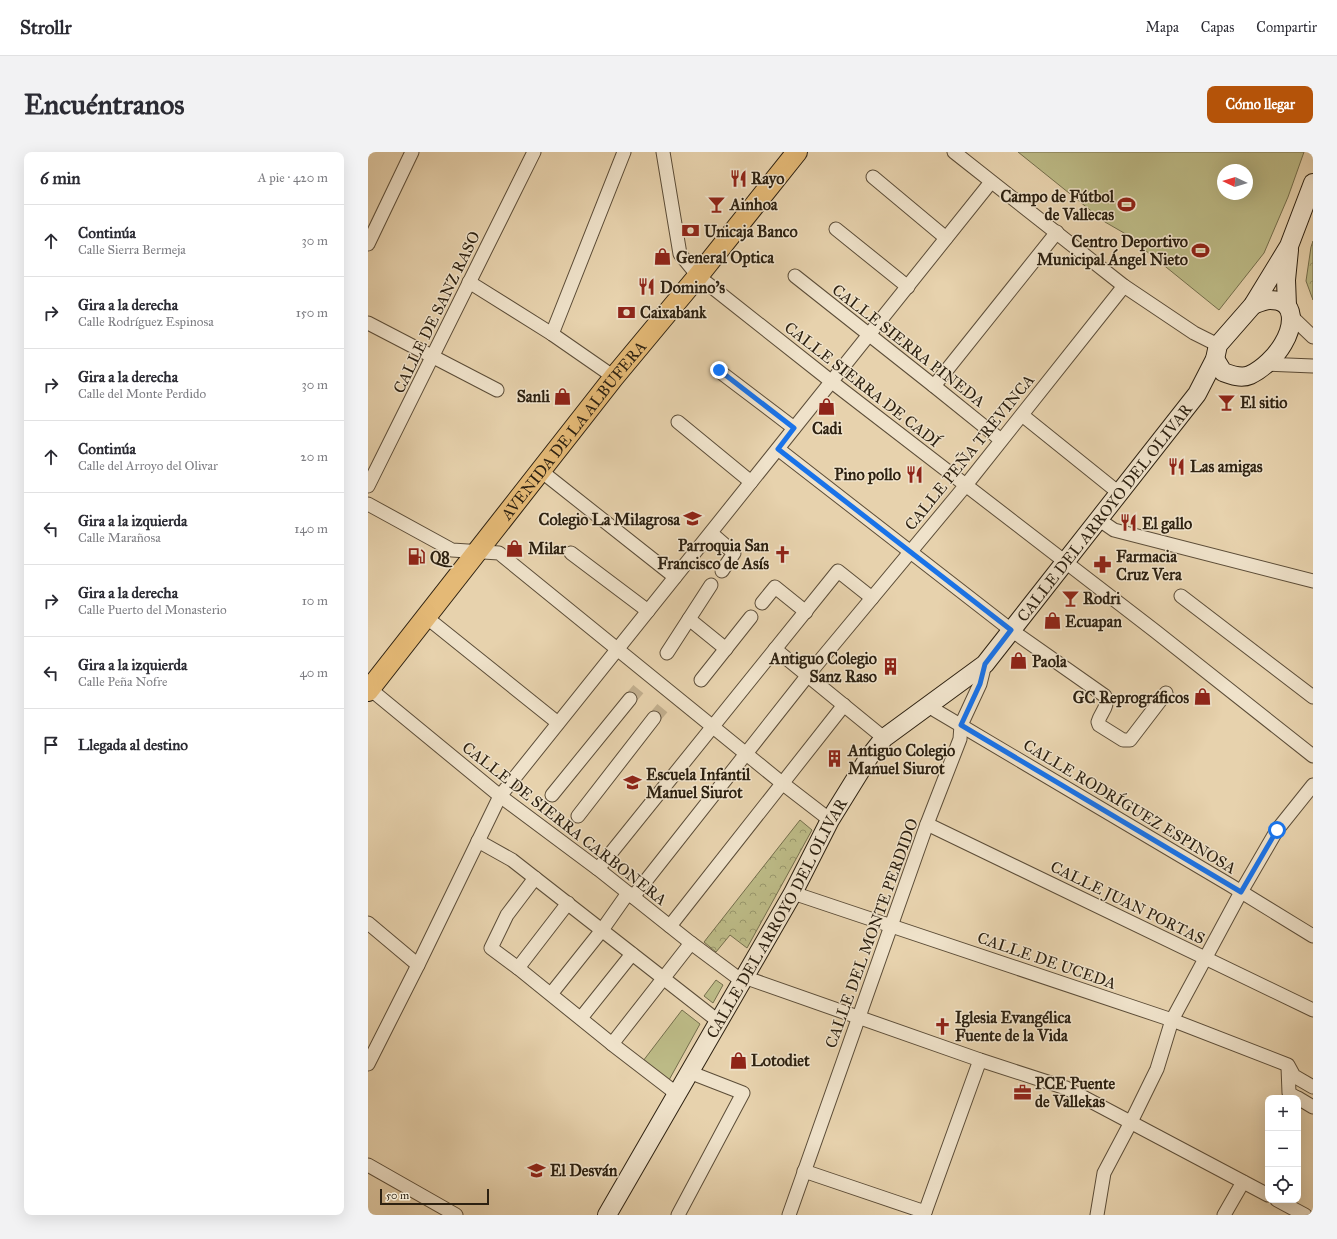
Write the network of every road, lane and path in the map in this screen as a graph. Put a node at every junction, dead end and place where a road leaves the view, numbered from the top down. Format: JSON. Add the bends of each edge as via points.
{"nodes":[{"id":1,"x":412,"y":152,"type":"edge"},
{"id":2,"x":534,"y":152,"type":"edge"},
{"id":3,"x":624,"y":152,"type":"edge"},
{"id":4,"x":663,"y":152,"type":"edge"},
{"id":5,"x":797,"y":152,"type":"edge"},
{"id":6,"x":954,"y":152,"type":"edge"},
{"id":7,"x":873,"y":177,"type":"dead end"},
{"id":8,"x":991,"y":182,"type":"junction"},
{"id":9,"x":1313,"y":182,"type":"edge"},
{"id":10,"x":836,"y":229,"type":"dead end"},
{"id":11,"x":1057,"y":232,"type":"junction"},
{"id":12,"x":946,"y":238,"type":"junction"},
{"id":13,"x":368,"y":244,"type":"edge"},
{"id":14,"x":1289,"y":246,"type":"junction"},
{"id":15,"x":698,"y":276,"type":"junction"},
{"id":16,"x":795,"y":276,"type":"dead end"},
{"id":17,"x":469,"y":282,"type":"junction"},
{"id":18,"x":1124,"y":286,"type":"junction"},
{"id":19,"x":908,"y":287,"type":"junction"},
{"id":20,"x":1252,"y":305,"type":"junction"},
{"id":21,"x":1289,"y":311,"type":"junction"},
{"id":22,"x":368,"y":323,"type":"edge"},
{"id":23,"x":552,"y":334,"type":"junction"},
{"id":24,"x":869,"y":335,"type":"junction"},
{"id":25,"x":1313,"y":337,"type":"edge"},
{"id":26,"x":1217,"y":352,"type":"junction"},
{"id":27,"x":433,"y":356,"type":"junction"},
{"id":28,"x":1266,"y":364,"type":"junction"},
{"id":29,"x":1313,"y":366,"type":"edge"},
{"id":30,"x":719,"y":370,"type":"dead end"},
{"id":31,"x":1235,"y":376,"type":"junction"},
{"id":32,"x":614,"y":377,"type":"junction"},
{"id":33,"x":832,"y":382,"type":"junction"},
{"id":34,"x":934,"y":386,"type":"junction"},
{"id":35,"x":497,"y":390,"type":"dead end"},
{"id":36,"x":1197,"y":394,"type":"junction"},
{"id":37,"x":1022,"y":415,"type":"junction"},
{"id":38,"x":678,"y":422,"type":"dead end"},
{"id":39,"x":794,"y":428,"type":"junction"},
{"id":40,"x":1001,"y":440,"type":"junction"},
{"id":41,"x":778,"y":449,"type":"junction"},
{"id":42,"x":541,"y":471,"type":"junction"},
{"id":43,"x":751,"y":482,"type":"junction"},
{"id":44,"x":966,"y":485,"type":"junction"},
{"id":45,"x":368,"y":486,"type":"edge"},
{"id":46,"x":1119,"y":493,"type":"junction"},
{"id":47,"x":368,"y":504,"type":"edge"},
{"id":48,"x":1098,"y":519,"type":"junction"},
{"id":49,"x":711,"y":533,"type":"junction"},
{"id":50,"x":476,"y":552,"type":"junction"},
{"id":51,"x":911,"y":552,"type":"junction"},
{"id":52,"x":571,"y":553,"type":"dead end"},
{"id":53,"x":1064,"y":562,"type":"junction"},
{"id":54,"x":722,"y":571,"type":"dead end"},
{"id":55,"x":675,"y":577,"type":"junction"},
{"id":56,"x":1313,"y":581,"type":"edge"},
{"id":57,"x":711,"y":585,"type":"dead end"},
{"id":58,"x":1181,"y":596,"type":"dead end"},
{"id":59,"x":872,"y":598,"type":"junction"},
{"id":60,"x":762,"y":603,"type":"dead end"},
{"id":61,"x":648,"y":611,"type":"junction"},
{"id":62,"x":806,"y":612,"type":"junction"},
{"id":63,"x":751,"y":616,"type":"dead end"},
{"id":64,"x":426,"y":617,"type":"junction"},
{"id":65,"x":689,"y":619,"type":"junction"},
{"id":66,"x":1011,"y":630,"type":"junction"},
{"id":67,"x":617,"y":649,"type":"junction"},
{"id":68,"x":726,"y":649,"type":"junction"},
{"id":69,"x":775,"y":649,"type":"junction"},
{"id":70,"x":667,"y":653,"type":"dead end"},
{"id":71,"x":985,"y":664,"type":"junction"},
{"id":72,"x":808,"y":676,"type":"junction"},
{"id":73,"x":701,"y":680,"type":"dead end"},
{"id":74,"x":369,"y":690,"type":"edge"},
{"id":75,"x":1166,"y":693,"type":"dead end"},
{"id":76,"x":1313,"y":697,"type":"edge"},
{"id":77,"x":630,"y":699,"type":"tunnel mouth"},
{"id":78,"x":844,"y":705,"type":"junction"},
{"id":79,"x":928,"y":706,"type":"junction"},
{"id":80,"x":654,"y":718,"type":"tunnel mouth"},
{"id":81,"x":558,"y":722,"type":"junction"},
{"id":82,"x":961,"y":725,"type":"junction"},
{"id":83,"x":713,"y":727,"type":"junction"},
{"id":84,"x":884,"y":738,"type":"junction"},
{"id":85,"x":745,"y":753,"type":"junction"},
{"id":86,"x":1313,"y":756,"type":"edge"},
{"id":87,"x":782,"y":783,"type":"junction"},
{"id":88,"x":1313,"y":785,"type":"edge"},
{"id":89,"x":552,"y":795,"type":"dead end"},
{"id":90,"x":500,"y":796,"type":"junction"},
{"id":91,"x":578,"y":816,"type":"dead end"},
{"id":92,"x":830,"y":820,"type":"junction"},
{"id":93,"x":928,"y":824,"type":"junction"},
{"id":94,"x":478,"y":841,"type":"junction"},
{"id":95,"x":598,"y":869,"type":"junction"},
{"id":96,"x":535,"y":878,"type":"junction"},
{"id":97,"x":793,"y":892,"type":"junction"},
{"id":98,"x":1241,"y":892,"type":"junction"},
{"id":99,"x":631,"y":895,"type":"junction"},
{"id":100,"x":568,"y":903,"type":"junction"},
{"id":101,"x":368,"y":923,"type":"edge"},
{"id":102,"x":670,"y":926,"type":"junction"},
{"id":103,"x":891,"y":926,"type":"junction"},
{"id":104,"x":602,"y":930,"type":"junction"},
{"id":105,"x":1313,"y":936,"type":"edge"},
{"id":106,"x":690,"y":942,"type":"junction"},
{"id":107,"x":632,"y":954,"type":"junction"},
{"id":108,"x":1206,"y":958,"type":"junction"},
{"id":109,"x":418,"y":965,"type":"junction"},
{"id":110,"x":518,"y":968,"type":"junction"},
{"id":111,"x":663,"y":978,"type":"junction"},
{"id":112,"x":743,"y":979,"type":"junction"},
{"id":113,"x":551,"y":994,"type":"junction"},
{"id":114,"x":1313,"y":1010,"type":"edge"},
{"id":115,"x":581,"y":1018,"type":"junction"},
{"id":116,"x":859,"y":1018,"type":"junction"},
{"id":117,"x":1172,"y":1020,"type":"junction"},
{"id":118,"x":718,"y":1021,"type":"junction"},
{"id":119,"x":612,"y":1044,"type":"junction"},
{"id":120,"x":980,"y":1060,"type":"junction"},
{"id":121,"x":368,"y":1064,"type":"edge"},
{"id":122,"x":1288,"y":1065,"type":"junction"},
{"id":123,"x":689,"y":1072,"type":"junction"},
{"id":124,"x":1313,"y":1087,"type":"edge"},
{"id":125,"x":677,"y":1094,"type":"junction"},
{"id":126,"x":1293,"y":1095,"type":"edge"},
{"id":127,"x":1301,"y":1100,"type":"edge"},
{"id":128,"x":1313,"y":1108,"type":"edge"},
{"id":129,"x":1131,"y":1122,"type":"junction"},
{"id":130,"x":368,"y":1166,"type":"edge"},
{"id":131,"x":804,"y":1171,"type":"junction"},
{"id":132,"x":1243,"y":1182,"type":"junction"},
{"id":133,"x":1265,"y":1193,"type":"edge"},
{"id":134,"x":1283,"y":1203,"type":"edge"},
{"id":135,"x":924,"y":1214,"type":"edge"},
{"id":136,"x":456,"y":1215,"type":"edge"},
{"id":137,"x":607,"y":1215,"type":"edge"},
{"id":138,"x":678,"y":1215,"type":"edge"},
{"id":139,"x":789,"y":1215,"type":"edge"},
{"id":140,"x":1097,"y":1215,"type":"edge"},
{"id":141,"x":1224,"y":1215,"type":"edge"},
{"id":142,"x":1305,"y":1215,"type":"edge"}],
"edges":[{"from":1,"to":13,"type":"street"},
{"from":2,"to":17,"type":"street","name":"CALLE DE SANZ RASO"},
{"from":3,"to":23,"type":"street"},
{"from":4,"to":15,"type":"street","name":"CALLE SIERRA DE CADÍ","via":[[680,254]]},
{"from":5,"to":15,"type":"main road","name":"AVENIDA DE LA ALBUFERA"},
{"from":6,"to":8,"type":"street"},
{"from":7,"to":12,"type":"street"},
{"from":8,"to":11,"type":"street"},
{"from":8,"to":12,"type":"street"},
{"from":9,"to":14,"type":"street"},
{"from":10,"to":19,"type":"street"},
{"from":11,"to":18,"type":"street"},
{"from":11,"to":34,"type":"street"},
{"from":12,"to":19,"type":"street"},
{"from":14,"to":20,"type":"street"},
{"from":14,"to":21,"type":"street","via":[[1286,280]]},
{"from":15,"to":32,"type":"main road","name":"AVENIDA DE LA ALBUFERA"},
{"from":15,"to":33,"type":"street","name":"CALLE SIERRA DE CADÍ"},
{"from":16,"to":24,"type":"street","name":"CALLE SIERRA PINEDA"},
{"from":17,"to":23,"type":"street"},
{"from":17,"to":27,"type":"street","name":"CALLE DE SANZ RASO"},
{"from":18,"to":26,"type":"street","via":[[1194,333]]},
{"from":18,"to":37,"type":"street","name":"CALLE PEÑA TREVINCA"},
{"from":19,"to":24,"type":"street"},
{"from":20,"to":21,"type":"street","via":[[1269,300],[1278,301]]},
{"from":20,"to":26,"type":"street","name":"CALLE DEL ARROYO DEL OLIVAR"},
{"from":21,"to":25,"type":"street"},
{"from":21,"to":28,"type":"street","name":"CALLE DEL ARROYO DEL OLIVAR","via":[[1290,325],[1283,344]]},
{"from":22,"to":27,"type":"street"},
{"from":23,"to":32,"type":"street"},
{"from":24,"to":33,"type":"street"},
{"from":24,"to":34,"type":"street","name":"CALLE SIERRA PINEDA"},
{"from":26,"to":31,"type":"street","via":[[1223,372]]},
{"from":26,"to":36,"type":"street","name":"CALLE DEL ARROYO DEL OLIVAR"},
{"from":27,"to":35,"type":"street"},
{"from":27,"to":45,"type":"street","name":"CALLE DE SANZ RASO"},
{"from":28,"to":29,"type":"street"},
{"from":28,"to":31,"type":"street","name":"CALLE DEL ARROYO DEL OLIVAR","via":[[1249,376]]},
{"from":30,"to":39,"type":"street"},
{"from":31,"to":36,"type":"street","name":"CALLE DEL ARROYO DEL OLIVAR"},
{"from":32,"to":42,"type":"main road","name":"AVENIDA DE LA ALBUFERA"},
{"from":33,"to":39,"type":"street"},
{"from":33,"to":44,"type":"street","name":"CALLE SIERRA DE CADÍ"},
{"from":34,"to":40,"type":"street","name":"CALLE SIERRA PINEDA"},
{"from":36,"to":46,"type":"street","name":"CALLE DEL ARROYO DEL OLIVAR"},
{"from":37,"to":40,"type":"street","name":"CALLE PEÑA TREVINCA"},
{"from":37,"to":46,"type":"street"},
{"from":38,"to":43,"type":"street"},
{"from":39,"to":41,"type":"street"},
{"from":40,"to":44,"type":"street","name":"CALLE PEÑA TREVINCA"},
{"from":41,"to":43,"type":"street"},
{"from":41,"to":51,"type":"street"},
{"from":42,"to":50,"type":"main road","name":"AVENIDA DE LA ALBUFERA"},
{"from":42,"to":55,"type":"street"},
{"from":43,"to":49,"type":"street"},
{"from":44,"to":51,"type":"street","name":"CALLE PEÑA TREVINCA"},
{"from":44,"to":53,"type":"street","name":"CALLE SIERRA DE CADÍ"},
{"from":46,"to":48,"type":"street","name":"CALLE DEL ARROYO DEL OLIVAR"},
{"from":47,"to":50,"type":"street","via":[[452,550]]},
{"from":48,"to":53,"type":"street","name":"CALLE DEL ARROYO DEL OLIVAR"},
{"from":48,"to":56,"type":"street","via":[[1114,530]]},
{"from":49,"to":54,"type":"street","via":[[734,553]]},
{"from":49,"to":55,"type":"street"},
{"from":50,"to":64,"type":"main road","name":"AVENIDA DE LA ALBUFERA"},
{"from":50,"to":67,"type":"street","via":[[499,553]]},
{"from":51,"to":59,"type":"street","name":"CALLE PEÑA TREVINCA"},
{"from":51,"to":66,"type":"street"},
{"from":52,"to":61,"type":"street"},
{"from":53,"to":66,"type":"street","name":"CALLE DEL ARROYO DEL OLIVAR"},
{"from":53,"to":86,"type":"street","name":"CALLE SIERRA DE CADÍ"},
{"from":55,"to":61,"type":"street"},
{"from":57,"to":65,"type":"street"},
{"from":58,"to":76,"type":"street"},
{"from":59,"to":62,"type":"street","via":[[838,572]]},
{"from":59,"to":72,"type":"street","name":"CALLE PEÑA TREVINCA"},
{"from":60,"to":62,"type":"street","via":[[775,587]]},
{"from":61,"to":67,"type":"street"},
{"from":62,"to":69,"type":"street"},
{"from":63,"to":68,"type":"street"},
{"from":64,"to":74,"type":"main road","name":"AVENIDA DE LA ALBUFERA"},
{"from":64,"to":81,"type":"street"},
{"from":65,"to":68,"type":"street"},
{"from":65,"to":70,"type":"street"},
{"from":66,"to":71,"type":"street","name":"CALLE DEL ARROYO DEL OLIVAR"},
{"from":66,"to":75,"type":"street","via":[[1105,696],[1106,706],[1100,716],[1099,725],[1123,740],[1130,740]]},
{"from":67,"to":81,"type":"street"},
{"from":67,"to":83,"type":"street","via":[[645,680],[669,700]]},
{"from":68,"to":73,"type":"street"},
{"from":69,"to":72,"type":"street"},
{"from":69,"to":83,"type":"street"},
{"from":71,"to":79,"type":"street","name":"CALLE DEL ARROYO DEL OLIVAR"},
{"from":71,"to":82,"type":"street","name":"CALLE DEL MONTE PERDIDO","via":[[980,684]]},
{"from":72,"to":78,"type":"street"},
{"from":72,"to":85,"type":"street","name":"CALLE PEÑA TREVINCA"},
{"from":74,"to":90,"type":"street","name":"CALLE DE SIERRA CARBONERA"},
{"from":77,"to":89,"type":"street"},
{"from":78,"to":84,"type":"street"},
{"from":78,"to":87,"type":"street"},
{"from":79,"to":82,"type":"street","name":"CALLE RODRÍGUEZ ESPINOSA"},
{"from":79,"to":84,"type":"street","name":"CALLE DEL ARROYO DEL OLIVAR"},
{"from":80,"to":91,"type":"street"},
{"from":81,"to":90,"type":"street"},
{"from":82,"to":93,"type":"street","name":"CALLE DEL MONTE PERDIDO","via":[[960,739]]},
{"from":82,"to":98,"type":"street","name":"CALLE RODRÍGUEZ ESPINOSA"},
{"from":83,"to":85,"type":"street"},
{"from":83,"to":95,"type":"street"},
{"from":84,"to":92,"type":"street","name":"CALLE DEL ARROYO DEL OLIVAR","via":[[869,757]]},
{"from":85,"to":87,"type":"street"},
{"from":85,"to":99,"type":"street","name":"CALLE PEÑA TREVINCA"},
{"from":87,"to":92,"type":"street"},
{"from":87,"to":102,"type":"street"},
{"from":88,"to":98,"type":"street","via":[[1277,830]]},
{"from":90,"to":94,"type":"street"},
{"from":90,"to":95,"type":"street","name":"CALLE DE SIERRA CARBONERA"},
{"from":92,"to":97,"type":"street","name":"CALLE DEL ARROYO DEL OLIVAR"},
{"from":93,"to":103,"type":"street","name":"CALLE DEL MONTE PERDIDO"},
{"from":93,"to":108,"type":"street","name":"CALLE JUAN PORTAS"},
{"from":94,"to":96,"type":"street","via":[[512,860]]},
{"from":94,"to":109,"type":"street"},
{"from":95,"to":99,"type":"street","name":"CALLE DE SIERRA CARBONERA"},
{"from":96,"to":100,"type":"street"},
{"from":96,"to":110,"type":"street","via":[[507,915],[491,948]]},
{"from":97,"to":103,"type":"street","name":"CALLE DE UCEDA"},
{"from":97,"to":112,"type":"street","name":"CALLE DEL ARROYO DEL OLIVAR"},
{"from":98,"to":105,"type":"street","name":"CALLE RODRÍGUEZ ESPINOSA"},
{"from":98,"to":108,"type":"street"},
{"from":99,"to":102,"type":"street","name":"CALLE DE SIERRA CARBONERA"},
{"from":99,"to":104,"type":"street","name":"CALLE PEÑA TREVINCA"},
{"from":100,"to":104,"type":"street"},
{"from":100,"to":110,"type":"street"},
{"from":101,"to":109,"type":"street"},
{"from":102,"to":106,"type":"street","name":"CALLE DE SIERRA CARBONERA"},
{"from":103,"to":116,"type":"street","name":"CALLE DEL MONTE PERDIDO"},
{"from":103,"to":117,"type":"street","name":"CALLE DE UCEDA"},
{"from":104,"to":107,"type":"street"},
{"from":104,"to":113,"type":"street","name":"CALLE PEÑA TREVINCA"},
{"from":106,"to":111,"type":"street"},
{"from":106,"to":112,"type":"street","name":"CALLE DE SIERRA CARBONERA"},
{"from":107,"to":111,"type":"street"},
{"from":107,"to":115,"type":"street"},
{"from":108,"to":114,"type":"street","name":"CALLE JUAN PORTAS"},
{"from":108,"to":117,"type":"street"},
{"from":109,"to":121,"type":"street"},
{"from":110,"to":113,"type":"street"},
{"from":111,"to":118,"type":"street"},
{"from":111,"to":119,"type":"street"},
{"from":112,"to":116,"type":"street","name":"CALLE DE SIERRA CARBONERA"},
{"from":112,"to":118,"type":"street","name":"CALLE DEL ARROYO DEL OLIVAR"},
{"from":113,"to":115,"type":"street"},
{"from":115,"to":119,"type":"street"},
{"from":116,"to":120,"type":"street","name":"CALLE DE SIERRA CARBONERA"},
{"from":116,"to":131,"type":"street","name":"CALLE DEL MONTE PERDIDO"},
{"from":117,"to":122,"type":"street","name":"CALLE DE UCEDA"},
{"from":117,"to":129,"type":"street","via":[[1157,1069]]},
{"from":118,"to":123,"type":"street","name":"CALLE DEL ARROYO DEL OLIVAR"},
{"from":119,"to":125,"type":"street"},
{"from":120,"to":129,"type":"street","name":"CALLE DE SIERRA CARBONERA","via":[[1066,1088]]},
{"from":120,"to":135,"type":"street"},
{"from":122,"to":124,"type":"street","name":"CALLE DE UCEDA","via":[[1294,1076]]},
{"from":122,"to":126,"type":"street","via":[[1289,1093]]},
{"from":123,"to":125,"type":"street","name":"CALLE DEL ARROYO DEL OLIVAR"},
{"from":123,"to":138,"type":"street","via":[[743,1093]]},
{"from":125,"to":137,"type":"street","name":"CALLE DEL ARROYO DEL OLIVAR"},
{"from":127,"to":128,"type":"street"},
{"from":129,"to":132,"type":"street","name":"CALLE DE SIERRA CARBONERA"},
{"from":129,"to":140,"type":"street","via":[[1104,1173]]},
{"from":130,"to":136,"type":"street"},
{"from":131,"to":135,"type":"street"},
{"from":131,"to":139,"type":"street","name":"CALLE DEL MONTE PERDIDO"},
{"from":132,"to":133,"type":"street","name":"CALLE DE SIERRA CARBONERA"},
{"from":132,"to":141,"type":"street"},
{"from":134,"to":142,"type":"street"}]}
